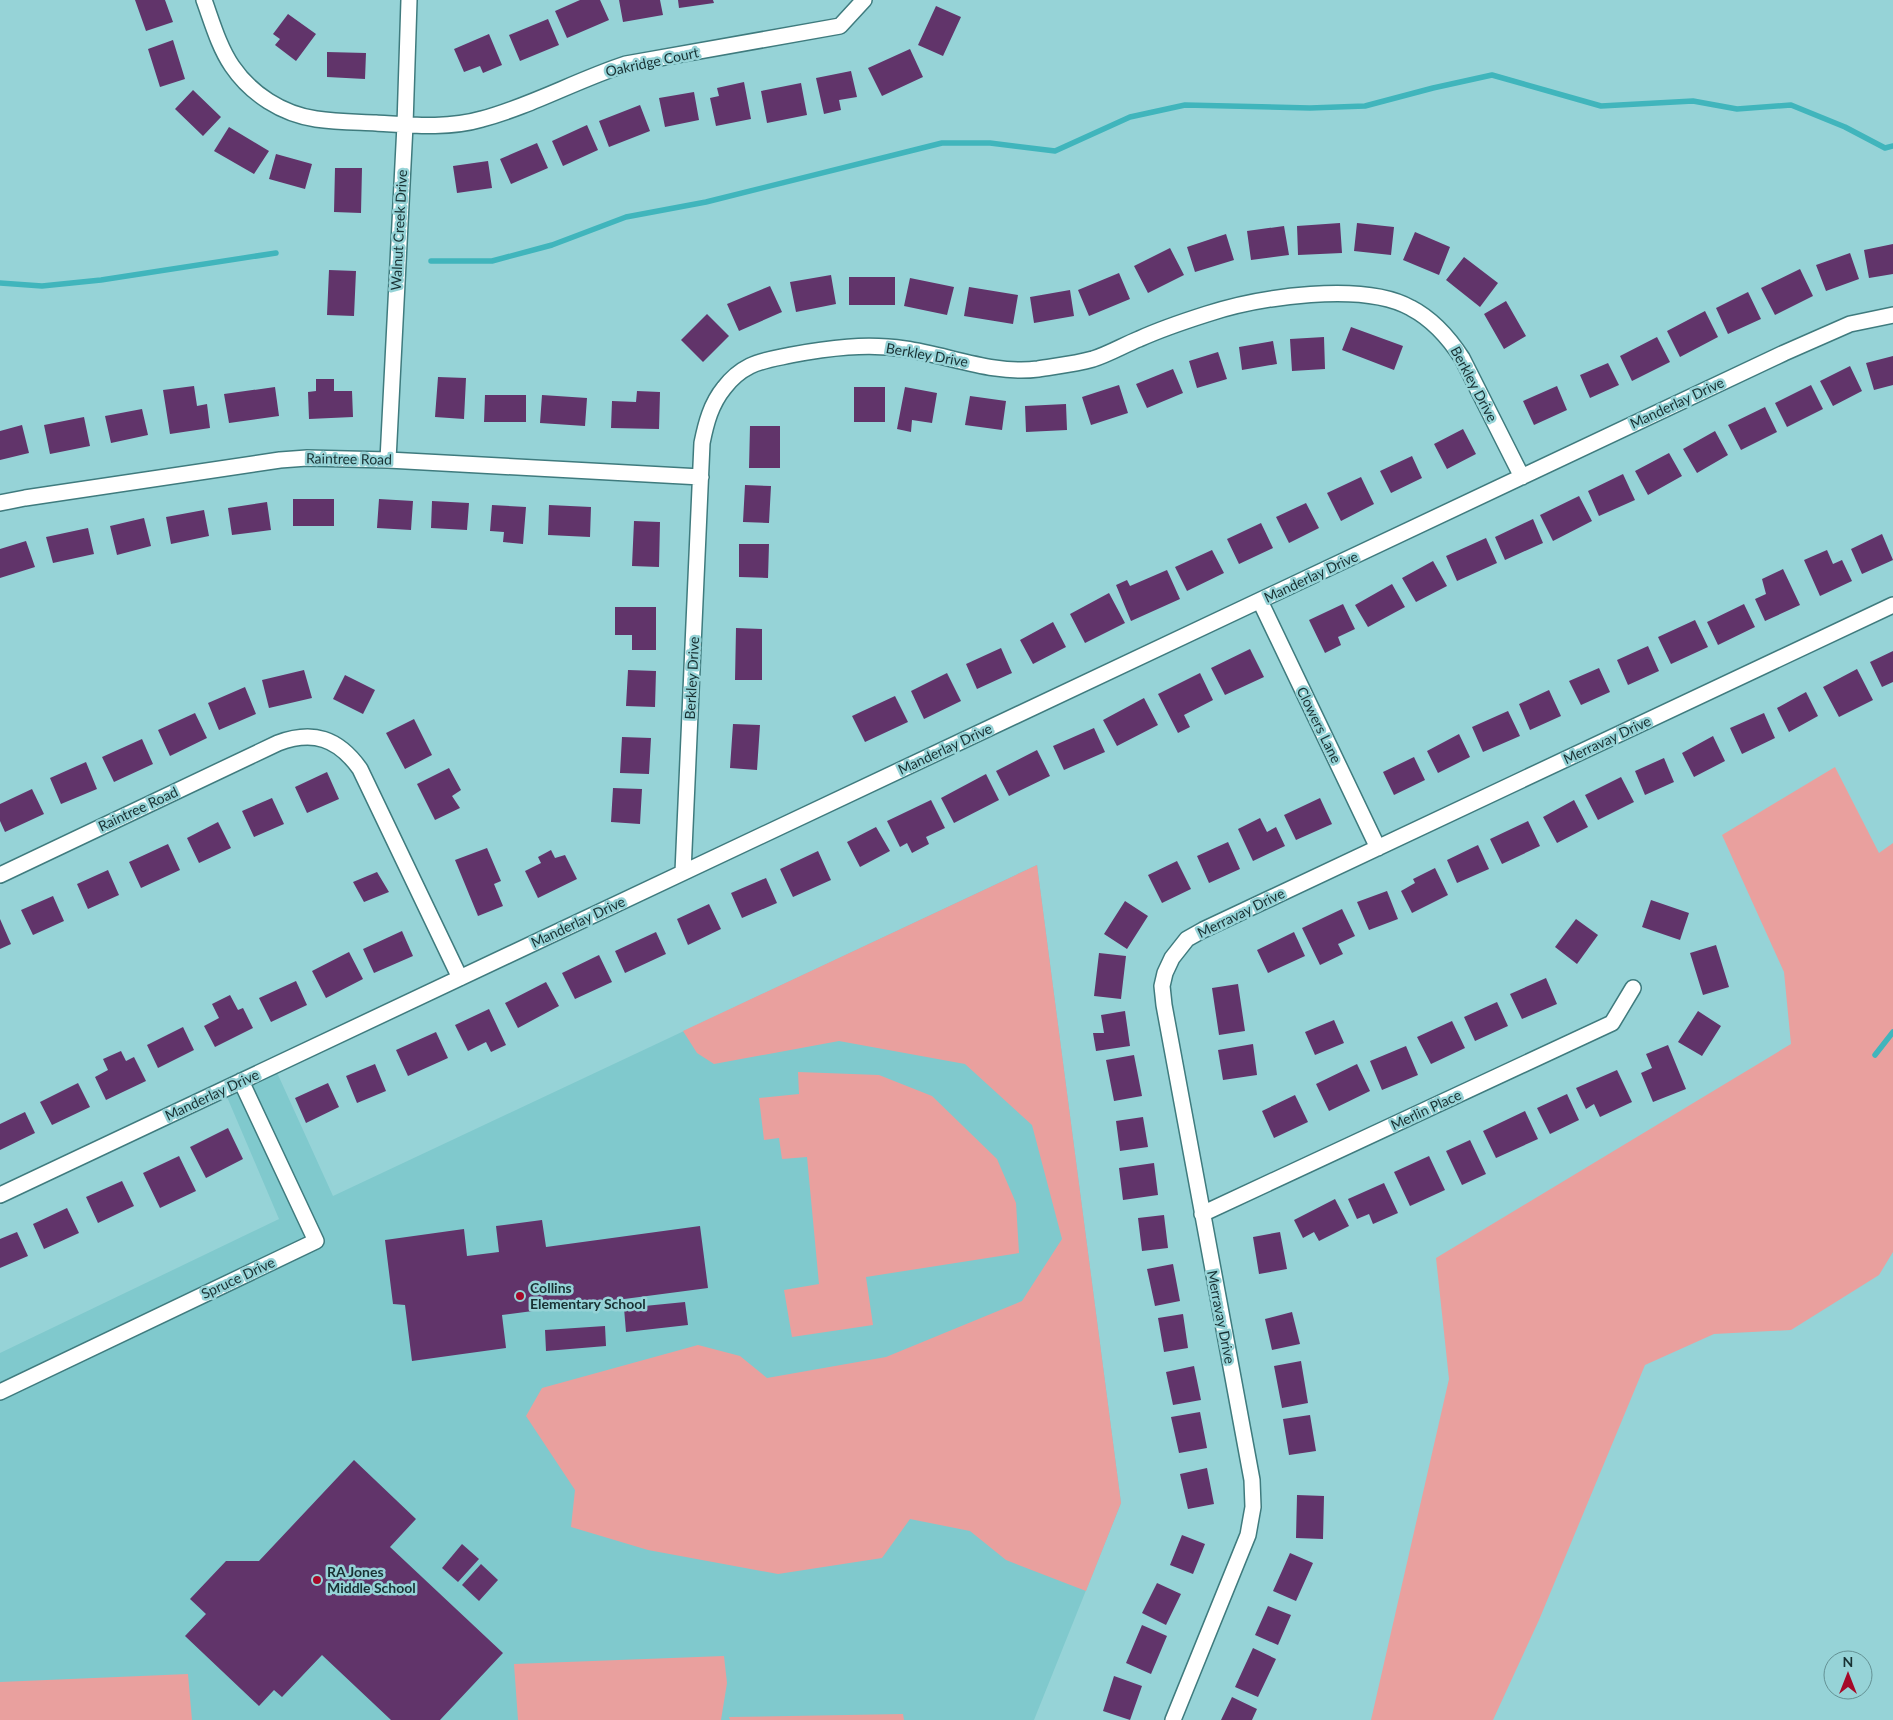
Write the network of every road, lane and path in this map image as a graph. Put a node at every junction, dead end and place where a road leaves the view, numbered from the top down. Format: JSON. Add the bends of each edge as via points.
{"nodes":[{"id":1,"x":204,"y":0,"type":"edge"},
{"id":2,"x":409,"y":0,"type":"edge"},
{"id":3,"x":864,"y":0,"type":"edge"},
{"id":4,"x":405,"y":125,"type":"junction"},
{"id":5,"x":1893,"y":315,"type":"edge"},
{"id":6,"x":388,"y":460,"type":"junction"},
{"id":7,"x":701,"y":477,"type":"junction"},
{"id":8,"x":1522,"y":477,"type":"junction"},
{"id":9,"x":0,"y":503,"type":"edge"},
{"id":10,"x":1260,"y":601,"type":"junction"},
{"id":11,"x":1893,"y":605,"type":"edge"},
{"id":12,"x":1378,"y":848,"type":"junction"},
{"id":13,"x":683,"y":872,"type":"junction"},
{"id":14,"x":0,"y":875,"type":"edge"},
{"id":15,"x":460,"y":978,"type":"junction"},
{"id":16,"x":1634,"y":988,"type":"dead end"},
{"id":17,"x":241,"y":1082,"type":"junction"},
{"id":18,"x":0,"y":1195,"type":"edge"},
{"id":19,"x":1202,"y":1214,"type":"junction"},
{"id":20,"x":0,"y":1392,"type":"edge"},
{"id":21,"x":1173,"y":1720,"type":"edge"}],
"edges":[{"from":1,"to":4,"type":"street","name":"Oakridge Court","via":[[232,66],[259,95],[276,107],[317,120]]},
{"from":2,"to":4,"type":"street","name":"Walnut Creek Drive"},
{"from":3,"to":4,"type":"street","name":"Oakridge Court","via":[[840,26],[626,64],[480,120]]},
{"from":4,"to":6,"type":"street","name":"Walnut Creek Drive"},
{"from":5,"to":8,"type":"street","name":"Manderlay Drive","via":[[1850,324]]},
{"from":6,"to":7,"type":"street","name":"Raintree Road"},
{"from":6,"to":9,"type":"street","name":"Raintree Road","via":[[280,460]]},
{"from":7,"to":8,"type":"street","name":"Berkley Drive","via":[[702,443],[714,402],[736,376],[767,360],[823,349],[882,346],[992,367],[1036,369],[1092,359],[1209,313],[1288,296],[1346,294],[1378,296],[1410,307],[1425,316],[1452,343]]},
{"from":7,"to":13,"type":"street","name":"Berkley Drive"},
{"from":8,"to":10,"type":"street","name":"Manderlay Drive"},
{"from":10,"to":12,"type":"street","name":"Clowers Lane"},
{"from":10,"to":13,"type":"street","name":"Manderlay Drive"},
{"from":11,"to":12,"type":"street","name":"Merravay Drive"},
{"from":12,"to":19,"type":"street","name":"Merravay Drive","via":[[1203,930],[1187,939],[1172,958],[1162,986],[1164,1005]]},
{"from":13,"to":15,"type":"street","name":"Manderlay Drive"},
{"from":14,"to":15,"type":"street","name":"Raintree Road","via":[[278,743],[293,737],[310,736],[339,746],[360,769]]},
{"from":15,"to":17,"type":"street","name":"Manderlay Drive"},
{"from":16,"to":19,"type":"street","name":"Merlin Place","via":[[1612,1023]]},
{"from":17,"to":18,"type":"street","name":"Manderlay Drive"},
{"from":17,"to":20,"type":"street","name":"Spruce Drive","via":[[316,1241]]},
{"from":19,"to":21,"type":"street","name":"Merravay Drive","via":[[1252,1480],[1253,1506],[1248,1535]]}]}
